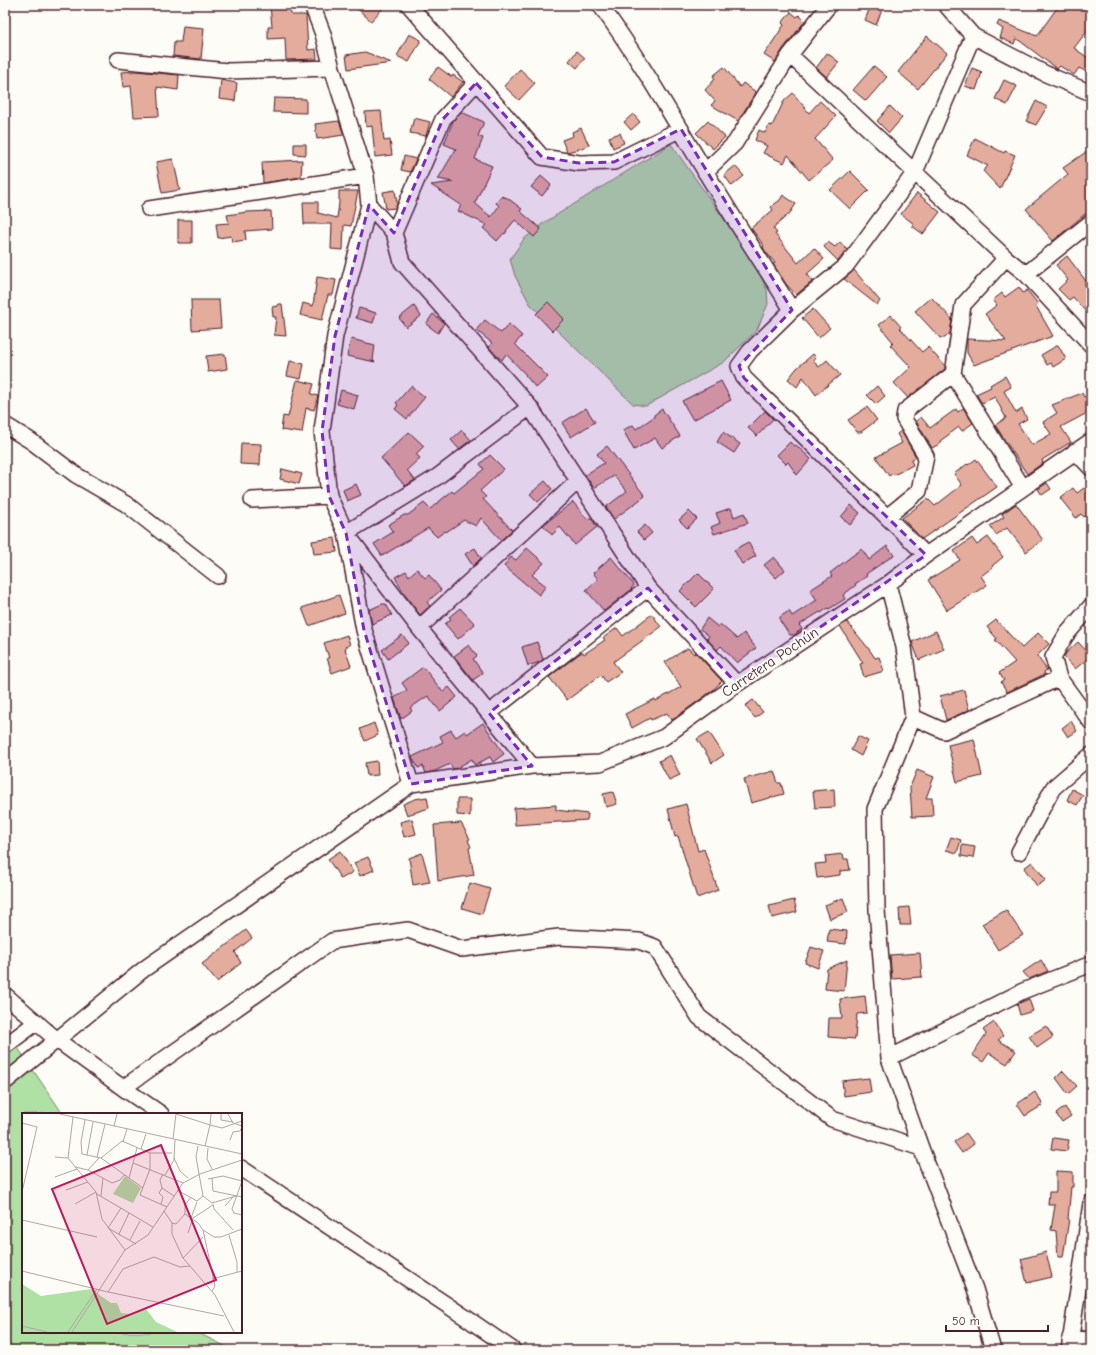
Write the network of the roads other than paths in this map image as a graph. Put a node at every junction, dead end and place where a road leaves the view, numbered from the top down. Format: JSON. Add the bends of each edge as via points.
{"nodes":[{"id":1,"x":312,"y":5,"type":"edge"},
{"id":2,"x":409,"y":5,"type":"edge"},
{"id":3,"x":600,"y":5,"type":"edge"},
{"id":4,"x":829,"y":5,"type":"edge"},
{"id":5,"x":946,"y":5,"type":"edge"},
{"id":6,"x":973,"y":36,"type":"junction"},
{"id":7,"x":790,"y":55,"type":"junction"},
{"id":8,"x":118,"y":60,"type":"dead end"},
{"id":9,"x":332,"y":68,"type":"junction"},
{"id":10,"x":476,"y":83,"type":"junction"},
{"id":11,"x":1091,"y":94,"type":"edge"},
{"id":12,"x":681,"y":129,"type":"junction"},
{"id":13,"x":705,"y":172,"type":"junction"},
{"id":14,"x":915,"y":172,"type":"junction"},
{"id":15,"x":366,"y":176,"type":"junction"},
{"id":16,"x":369,"y":205,"type":"junction"},
{"id":17,"x":149,"y":210,"type":"dead end"},
{"id":18,"x":1091,"y":222,"type":"edge"},
{"id":19,"x":394,"y":234,"type":"junction"},
{"id":20,"x":1006,"y":258,"type":"junction"},
{"id":21,"x":1026,"y":274,"type":"junction"},
{"id":22,"x":792,"y":310,"type":"junction"},
{"id":23,"x":1091,"y":345,"type":"edge"},
{"id":24,"x":953,"y":374,"type":"junction"},
{"id":25,"x":530,"y":407,"type":"junction"},
{"id":26,"x":5,"y":425,"type":"edge"},
{"id":27,"x":1091,"y":441,"type":"edge"},
{"id":28,"x":1075,"y":451,"type":"junction"},
{"id":29,"x":1091,"y":468,"type":"edge"},
{"id":30,"x":578,"y":481,"type":"junction"},
{"id":31,"x":1023,"y":488,"type":"junction"},
{"id":32,"x":329,"y":496,"type":"junction"},
{"id":33,"x":252,"y":500,"type":"dead end"},
{"id":34,"x":888,"y":516,"type":"junction"},
{"id":35,"x":346,"y":533,"type":"junction"},
{"id":36,"x":926,"y":555,"type":"junction"},
{"id":37,"x":218,"y":576,"type":"dead end"},
{"id":38,"x":888,"y":584,"type":"junction"},
{"id":39,"x":648,"y":588,"type":"junction"},
{"id":40,"x":1091,"y":606,"type":"edge"},
{"id":41,"x":419,"y":628,"type":"junction"},
{"id":42,"x":1060,"y":678,"type":"junction"},
{"id":43,"x":737,"y":684,"type":"junction"},
{"id":44,"x":489,"y":713,"type":"junction"},
{"id":45,"x":912,"y":718,"type":"junction"},
{"id":46,"x":1091,"y":722,"type":"edge"},
{"id":47,"x":1091,"y":756,"type":"edge"},
{"id":48,"x":532,"y":766,"type":"junction"},
{"id":49,"x":411,"y":784,"type":"junction"},
{"id":50,"x":1019,"y":852,"type":"dead end"},
{"id":51,"x":1091,"y":964,"type":"edge"},
{"id":52,"x":5,"y":995,"type":"edge"},
{"id":53,"x":37,"y":1022,"type":"junction"},
{"id":54,"x":57,"y":1040,"type":"junction"},
{"id":55,"x":5,"y":1046,"type":"edge"},
{"id":56,"x":889,"y":1058,"type":"junction"},
{"id":57,"x":5,"y":1082,"type":"edge"},
{"id":58,"x":123,"y":1088,"type":"junction"},
{"id":59,"x":160,"y":1113,"type":"edge"},
{"id":60,"x":921,"y":1148,"type":"junction"},
{"id":61,"x":242,"y":1169,"type":"edge"},
{"id":62,"x":1091,"y":1203,"type":"edge"},
{"id":63,"x":1091,"y":1340,"type":"edge"},
{"id":64,"x":1070,"y":1344,"type":"edge"},
{"id":65,"x":513,"y":1350,"type":"edge"},
{"id":66,"x":993,"y":1350,"type":"edge"}],
"edges":[{"from":1,"to":9,"type":"street"},
{"from":2,"to":10,"type":"street"},
{"from":3,"to":12,"type":"street","via":[[623,36]]},
{"from":4,"to":7,"type":"street"},
{"from":5,"to":6,"type":"street"},
{"from":6,"to":11,"type":"street"},
{"from":6,"to":14,"type":"street"},
{"from":7,"to":13,"type":"street","via":[[735,143]]},
{"from":7,"to":14,"type":"street"},
{"from":8,"to":9,"type":"street","via":[[228,71]]},
{"from":9,"to":15,"type":"street"},
{"from":10,"to":12,"type":"street","via":[[542,157],[579,163],[614,162]]},
{"from":10,"to":19,"type":"street","via":[[443,119]]},
{"from":12,"to":13,"type":"street"},
{"from":13,"to":22,"type":"street"},
{"from":14,"to":20,"type":"street"},
{"from":14,"to":22,"type":"street","via":[[846,266]]},
{"from":15,"to":16,"type":"street"},
{"from":15,"to":17,"type":"street"},
{"from":16,"to":19,"type":"street"},
{"from":16,"to":32,"type":"street","via":[[335,336],[322,431]]},
{"from":18,"to":21,"type":"street"},
{"from":19,"to":25,"type":"street","via":[[402,262]]},
{"from":20,"to":21,"type":"street"},
{"from":20,"to":24,"type":"street","via":[[963,305]]},
{"from":21,"to":23,"type":"street"},
{"from":22,"to":34,"type":"street","via":[[750,351],[739,366],[744,378]]},
{"from":24,"to":31,"type":"street"},
{"from":24,"to":34,"type":"street","via":[[906,411],[904,419],[926,456],[919,491]]},
{"from":25,"to":30,"type":"street"},
{"from":25,"to":35,"type":"street","via":[[437,477]]},
{"from":26,"to":37,"type":"street","via":[[76,475],[126,504]]},
{"from":27,"to":28,"type":"street","name":"Carretera Pochún"},
{"from":28,"to":29,"type":"street"},
{"from":28,"to":31,"type":"street","name":"Carretera Pochún"},
{"from":30,"to":39,"type":"street"},
{"from":30,"to":41,"type":"street"},
{"from":31,"to":36,"type":"street","name":"Carretera Pochún"},
{"from":32,"to":33,"type":"street"},
{"from":32,"to":35,"type":"street"},
{"from":34,"to":36,"type":"street"},
{"from":35,"to":41,"type":"street"},
{"from":35,"to":49,"type":"street","via":[[364,630]]},
{"from":36,"to":38,"type":"street","name":"Carretera Pochún"},
{"from":38,"to":43,"type":"street","name":"Carretera Pochún"},
{"from":38,"to":45,"type":"street","via":[[904,647]]},
{"from":39,"to":43,"type":"street"},
{"from":39,"to":44,"type":"street"},
{"from":40,"to":42,"type":"street","via":[[1066,635],[1053,657]]},
{"from":41,"to":44,"type":"street"},
{"from":42,"to":45,"type":"street","via":[[944,730]]},
{"from":42,"to":46,"type":"street"},
{"from":43,"to":48,"type":"street","name":"Carretera Pochún","via":[[664,737],[600,763]]},
{"from":44,"to":48,"type":"street"},
{"from":45,"to":56,"type":"street","via":[[875,809],[877,910]]},
{"from":47,"to":50,"type":"street","via":[[1053,788]]},
{"from":48,"to":49,"type":"street","name":"Carretera Pochún"},
{"from":49,"to":54,"type":"street","via":[[144,969]]},
{"from":51,"to":56,"type":"street","via":[[1023,991]]},
{"from":52,"to":53,"type":"street"},
{"from":53,"to":54,"type":"street"},
{"from":53,"to":55,"type":"street"},
{"from":54,"to":57,"type":"street"},
{"from":54,"to":58,"type":"street"},
{"from":56,"to":60,"type":"street"},
{"from":58,"to":59,"type":"street"},
{"from":58,"to":60,"type":"street","via":[[332,942],[408,930],[462,949],[559,937],[639,941],[655,947],[699,1017],[832,1119]]},
{"from":60,"to":66,"type":"street","via":[[975,1288]]},
{"from":61,"to":65,"type":"street"},
{"from":62,"to":64,"type":"street"},
{"from":63,"to":64,"type":"street"}]}
